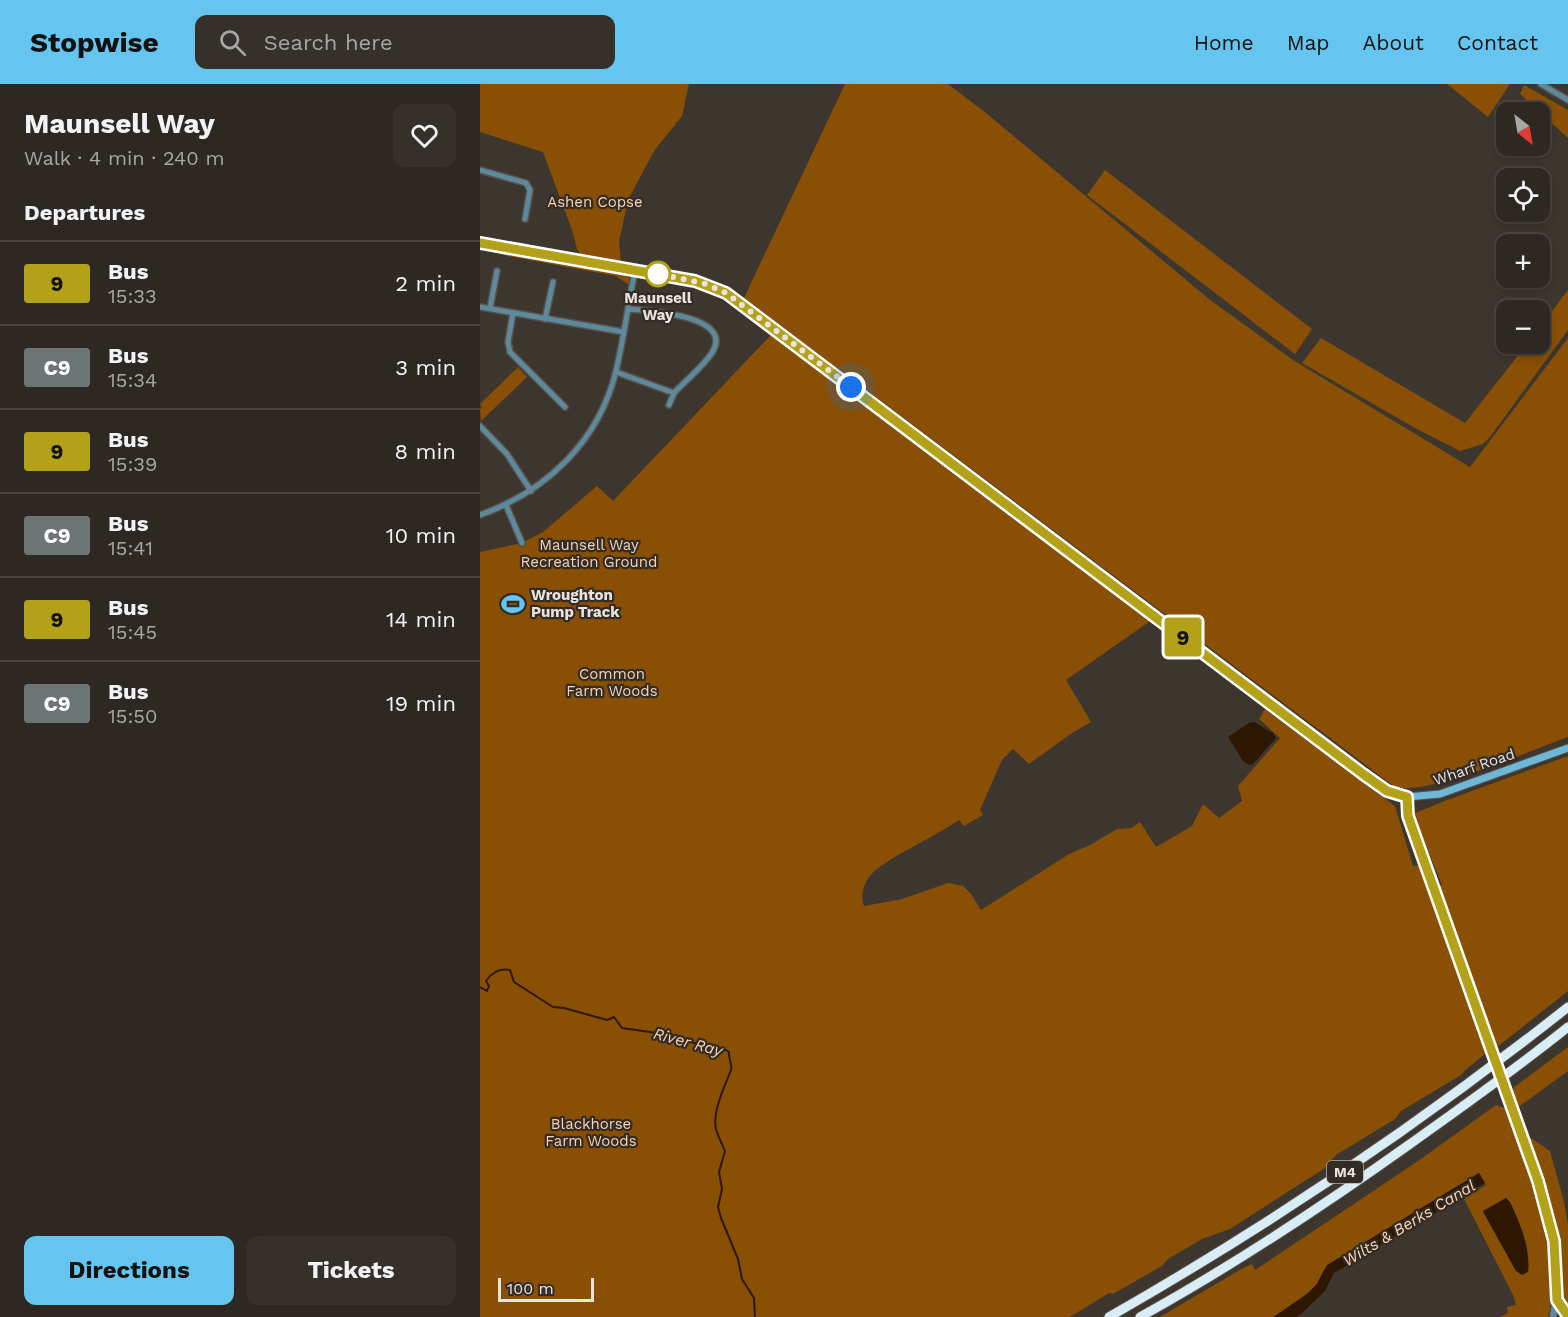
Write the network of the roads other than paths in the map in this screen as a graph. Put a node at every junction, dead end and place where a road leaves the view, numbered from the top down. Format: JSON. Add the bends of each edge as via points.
{"nodes":[{"id":1,"x":1541,"y":84,"type":"edge"},
{"id":2,"x":1568,"y":100,"type":"edge"},
{"id":3,"x":480,"y":170,"type":"edge"},
{"id":4,"x":525,"y":219,"type":"dead end"},
{"id":5,"x":480,"y":243,"type":"edge"},
{"id":6,"x":497,"y":271,"type":"dead end"},
{"id":7,"x":635,"y":271,"type":"junction"},
{"id":8,"x":553,"y":282,"type":"dead end"},
{"id":9,"x":480,"y":307,"type":"edge"},
{"id":10,"x":490,"y":308,"type":"junction"},
{"id":11,"x":629,"y":309,"type":"junction"},
{"id":12,"x":513,"y":313,"type":"junction"},
{"id":13,"x":545,"y":318,"type":"junction"},
{"id":14,"x":624,"y":332,"type":"junction"},
{"id":15,"x":616,"y":372,"type":"junction"},
{"id":16,"x":674,"y":393,"type":"junction"},
{"id":17,"x":669,"y":405,"type":"dead end"},
{"id":18,"x":565,"y":407,"type":"dead end"},
{"id":19,"x":480,"y":426,"type":"edge"},
{"id":20,"x":531,"y":491,"type":"junction"},
{"id":21,"x":506,"y":506,"type":"junction"},
{"id":22,"x":480,"y":515,"type":"edge"},
{"id":23,"x":522,"y":543,"type":"dead end"},
{"id":24,"x":1568,"y":748,"type":"edge"},
{"id":25,"x":1407,"y":797,"type":"junction"},
{"id":26,"x":1568,"y":1008,"type":"edge"},
{"id":27,"x":1568,"y":1027,"type":"edge"},
{"id":28,"x":1557,"y":1298,"type":"junction"},
{"id":29,"x":1567,"y":1316,"type":"edge"},
{"id":30,"x":1109,"y":1317,"type":"edge"},
{"id":31,"x":1140,"y":1317,"type":"edge"},
{"id":32,"x":1554,"y":1317,"type":"edge"}],
"edges":[{"from":1,"to":2,"type":"street"},
{"from":3,"to":4,"type":"street","via":[[526,183],[530,190]]},
{"from":5,"to":7,"type":"main road","name":"Wharf Road"},
{"from":6,"to":10,"type":"street"},
{"from":7,"to":11,"type":"street"},
{"from":7,"to":25,"type":"main road","name":"Wharf Road","via":[[700,282],[731,297],[1363,774],[1387,791]]},
{"from":8,"to":13,"type":"street"},
{"from":9,"to":10,"type":"street"},
{"from":10,"to":12,"type":"street"},
{"from":11,"to":14,"type":"street"},
{"from":11,"to":16,"type":"street","via":[[684,317],[703,324],[713,333],[712,352]]},
{"from":12,"to":13,"type":"street"},
{"from":12,"to":18,"type":"street","via":[[508,342],[511,355]]},
{"from":13,"to":14,"type":"street"},
{"from":14,"to":15,"type":"street"},
{"from":15,"to":16,"type":"street"},
{"from":15,"to":20,"type":"street","via":[[605,403],[581,444]]},
{"from":16,"to":17,"type":"street"},
{"from":19,"to":20,"type":"street","via":[[507,454]]},
{"from":20,"to":21,"type":"street"},
{"from":21,"to":22,"type":"street"},
{"from":21,"to":23,"type":"street"},
{"from":24,"to":25,"type":"main road","name":"Wharf Road","via":[[1445,793]]},
{"from":25,"to":28,"type":"street","bridge":true,"via":[[1408,816],[1538,1181],[1552,1231]]},
{"from":26,"to":30,"type":"highway","number":"M4","via":[[1352,1167],[1256,1230]]},
{"from":27,"to":31,"type":"highway","number":"M4","via":[[1362,1178],[1263,1244]]},
{"from":28,"to":29,"type":"street"},
{"from":28,"to":32,"type":"street"},
{"from":29,"to":32,"type":"street"}]}
